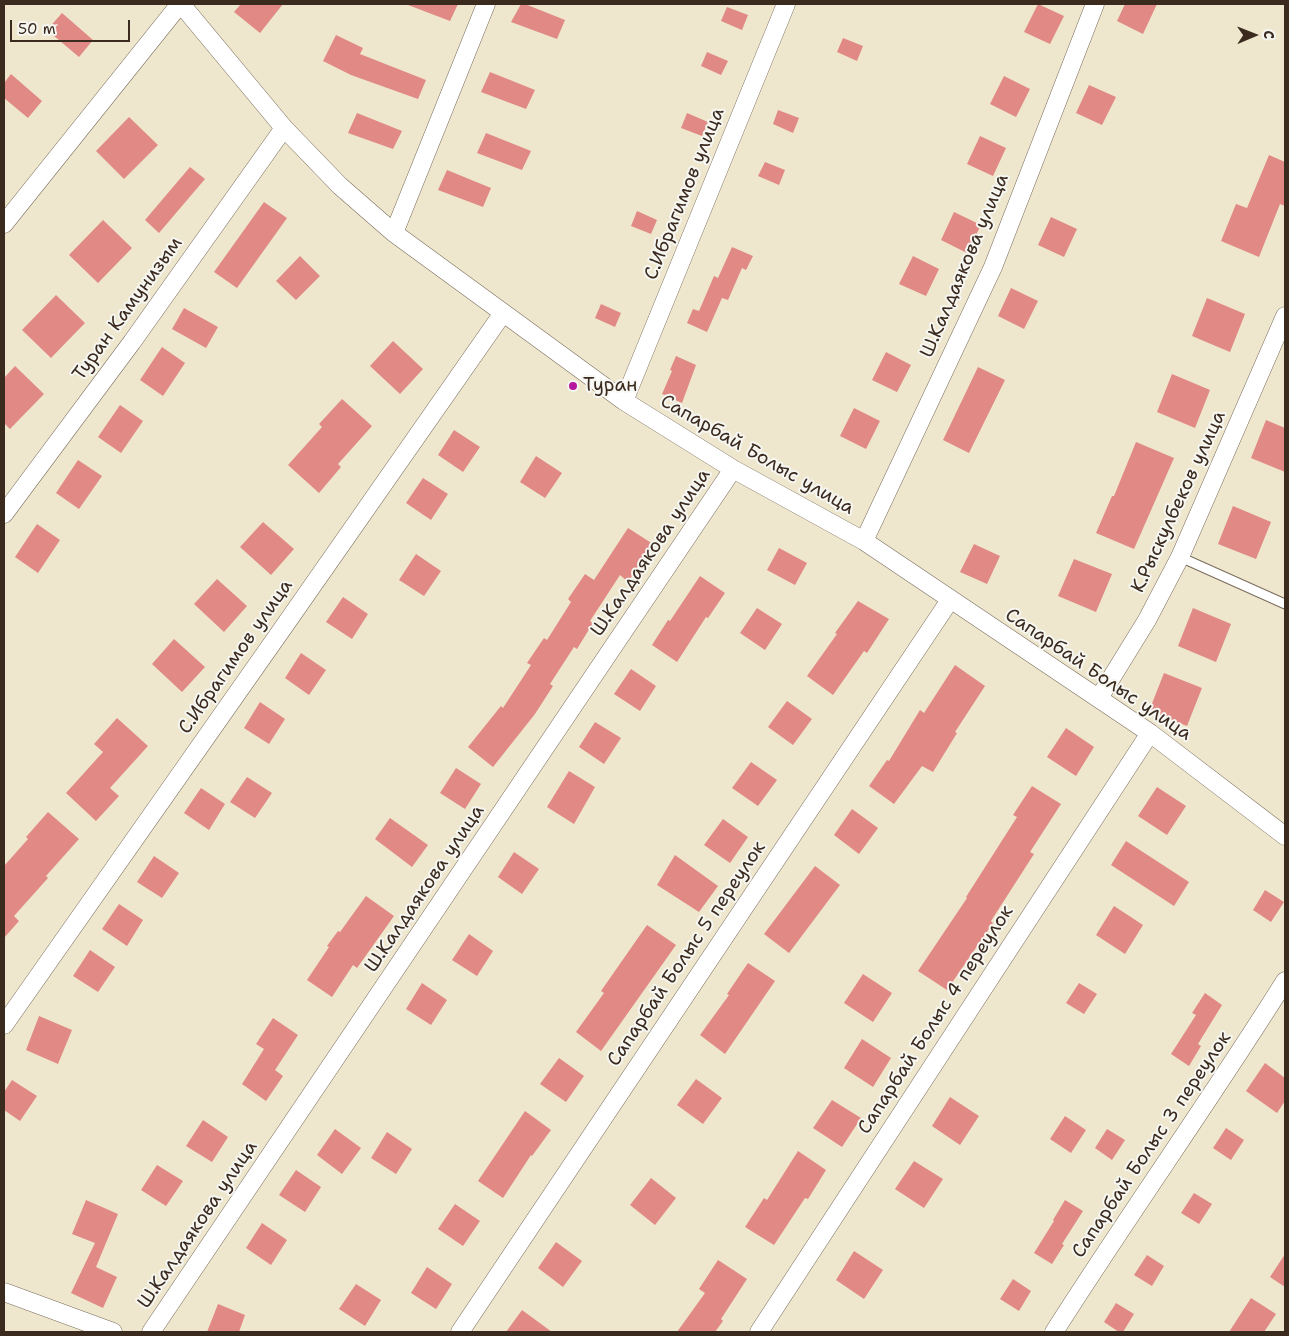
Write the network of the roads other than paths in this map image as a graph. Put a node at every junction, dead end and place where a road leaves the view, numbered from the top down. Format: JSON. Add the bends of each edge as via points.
{"nodes":[{"id":1,"x":180,"y":4,"type":"edge"},
{"id":2,"x":486,"y":4,"type":"edge"},
{"id":3,"x":786,"y":4,"type":"edge"},
{"id":4,"x":1095,"y":4,"type":"edge"},
{"id":5,"x":284,"y":128,"type":"junction"},
{"id":6,"x":4,"y":224,"type":"edge"},
{"id":7,"x":394,"y":233,"type":"junction"},
{"id":8,"x":503,"y":313,"type":"junction"},
{"id":9,"x":1285,"y":316,"type":"edge"},
{"id":10,"x":624,"y":401,"type":"junction"},
{"id":11,"x":733,"y":469,"type":"junction"},
{"id":12,"x":4,"y":514,"type":"edge"},
{"id":13,"x":864,"y":541,"type":"junction"},
{"id":14,"x":1180,"y":557,"type":"junction"},
{"id":15,"x":950,"y":600,"type":"junction"},
{"id":16,"x":1285,"y":604,"type":"edge"},
{"id":17,"x":1099,"y":698,"type":"junction"},
{"id":18,"x":1150,"y":733,"type":"junction"},
{"id":19,"x":1285,"y":836,"type":"edge"},
{"id":20,"x":1285,"y":981,"type":"edge"},
{"id":21,"x":4,"y":1025,"type":"edge"},
{"id":22,"x":4,"y":1292,"type":"edge"},
{"id":23,"x":113,"y":1332,"type":"edge"},
{"id":24,"x":151,"y":1332,"type":"edge"},
{"id":25,"x":460,"y":1332,"type":"edge"},
{"id":26,"x":759,"y":1332,"type":"edge"},
{"id":27,"x":1054,"y":1332,"type":"edge"}],
"edges":[{"from":1,"to":5,"type":"street","name":"Сапарбай Болыс улица"},
{"from":1,"to":6,"type":"street"},
{"from":2,"to":7,"type":"street"},
{"from":3,"to":10,"type":"street","name":"С.Ибрагимов улица"},
{"from":4,"to":13,"type":"street","name":"Ш.Калдаякова улица","via":[[992,267]]},
{"from":5,"to":7,"type":"street","name":"Сапарбай Болыс улица","via":[[340,186]]},
{"from":5,"to":12,"type":"street","name":"Туран Камунизым","via":[[132,342]]},
{"from":7,"to":8,"type":"street","name":"Сапарбай Болыс улица"},
{"from":8,"to":10,"type":"street","name":"Сапарбай Болыс улица"},
{"from":8,"to":21,"type":"street","name":"С.Ибрагимов улица"},
{"from":9,"to":14,"type":"street","name":"К.Рыскулбеков улица"},
{"from":10,"to":11,"type":"street","name":"Сапарбай Болыс улица"},
{"from":11,"to":13,"type":"street","name":"Сапарбай Болыс улица"},
{"from":11,"to":24,"type":"street","name":"Ш.Калдаякова улица"},
{"from":13,"to":15,"type":"street","name":"Сапарбай Болыс улица"},
{"from":14,"to":16,"type":"lane"},
{"from":14,"to":17,"type":"street","name":"К.Рыскулбеков улица","via":[[1148,620]]},
{"from":15,"to":17,"type":"street","name":"Сапарбай Болыс улица"},
{"from":15,"to":25,"type":"street","name":"Сапарбай Болыс 5 переулок"},
{"from":17,"to":18,"type":"street","name":"Сапарбай Болыс улица"},
{"from":18,"to":19,"type":"street","name":"Сапарбай Болыс улица"},
{"from":18,"to":26,"type":"street","name":"Сапарбай Болыс 4 переулок"},
{"from":20,"to":27,"type":"street","name":"Сапарбай Болыс 3 переулок"},
{"from":22,"to":23,"type":"street"}]}
